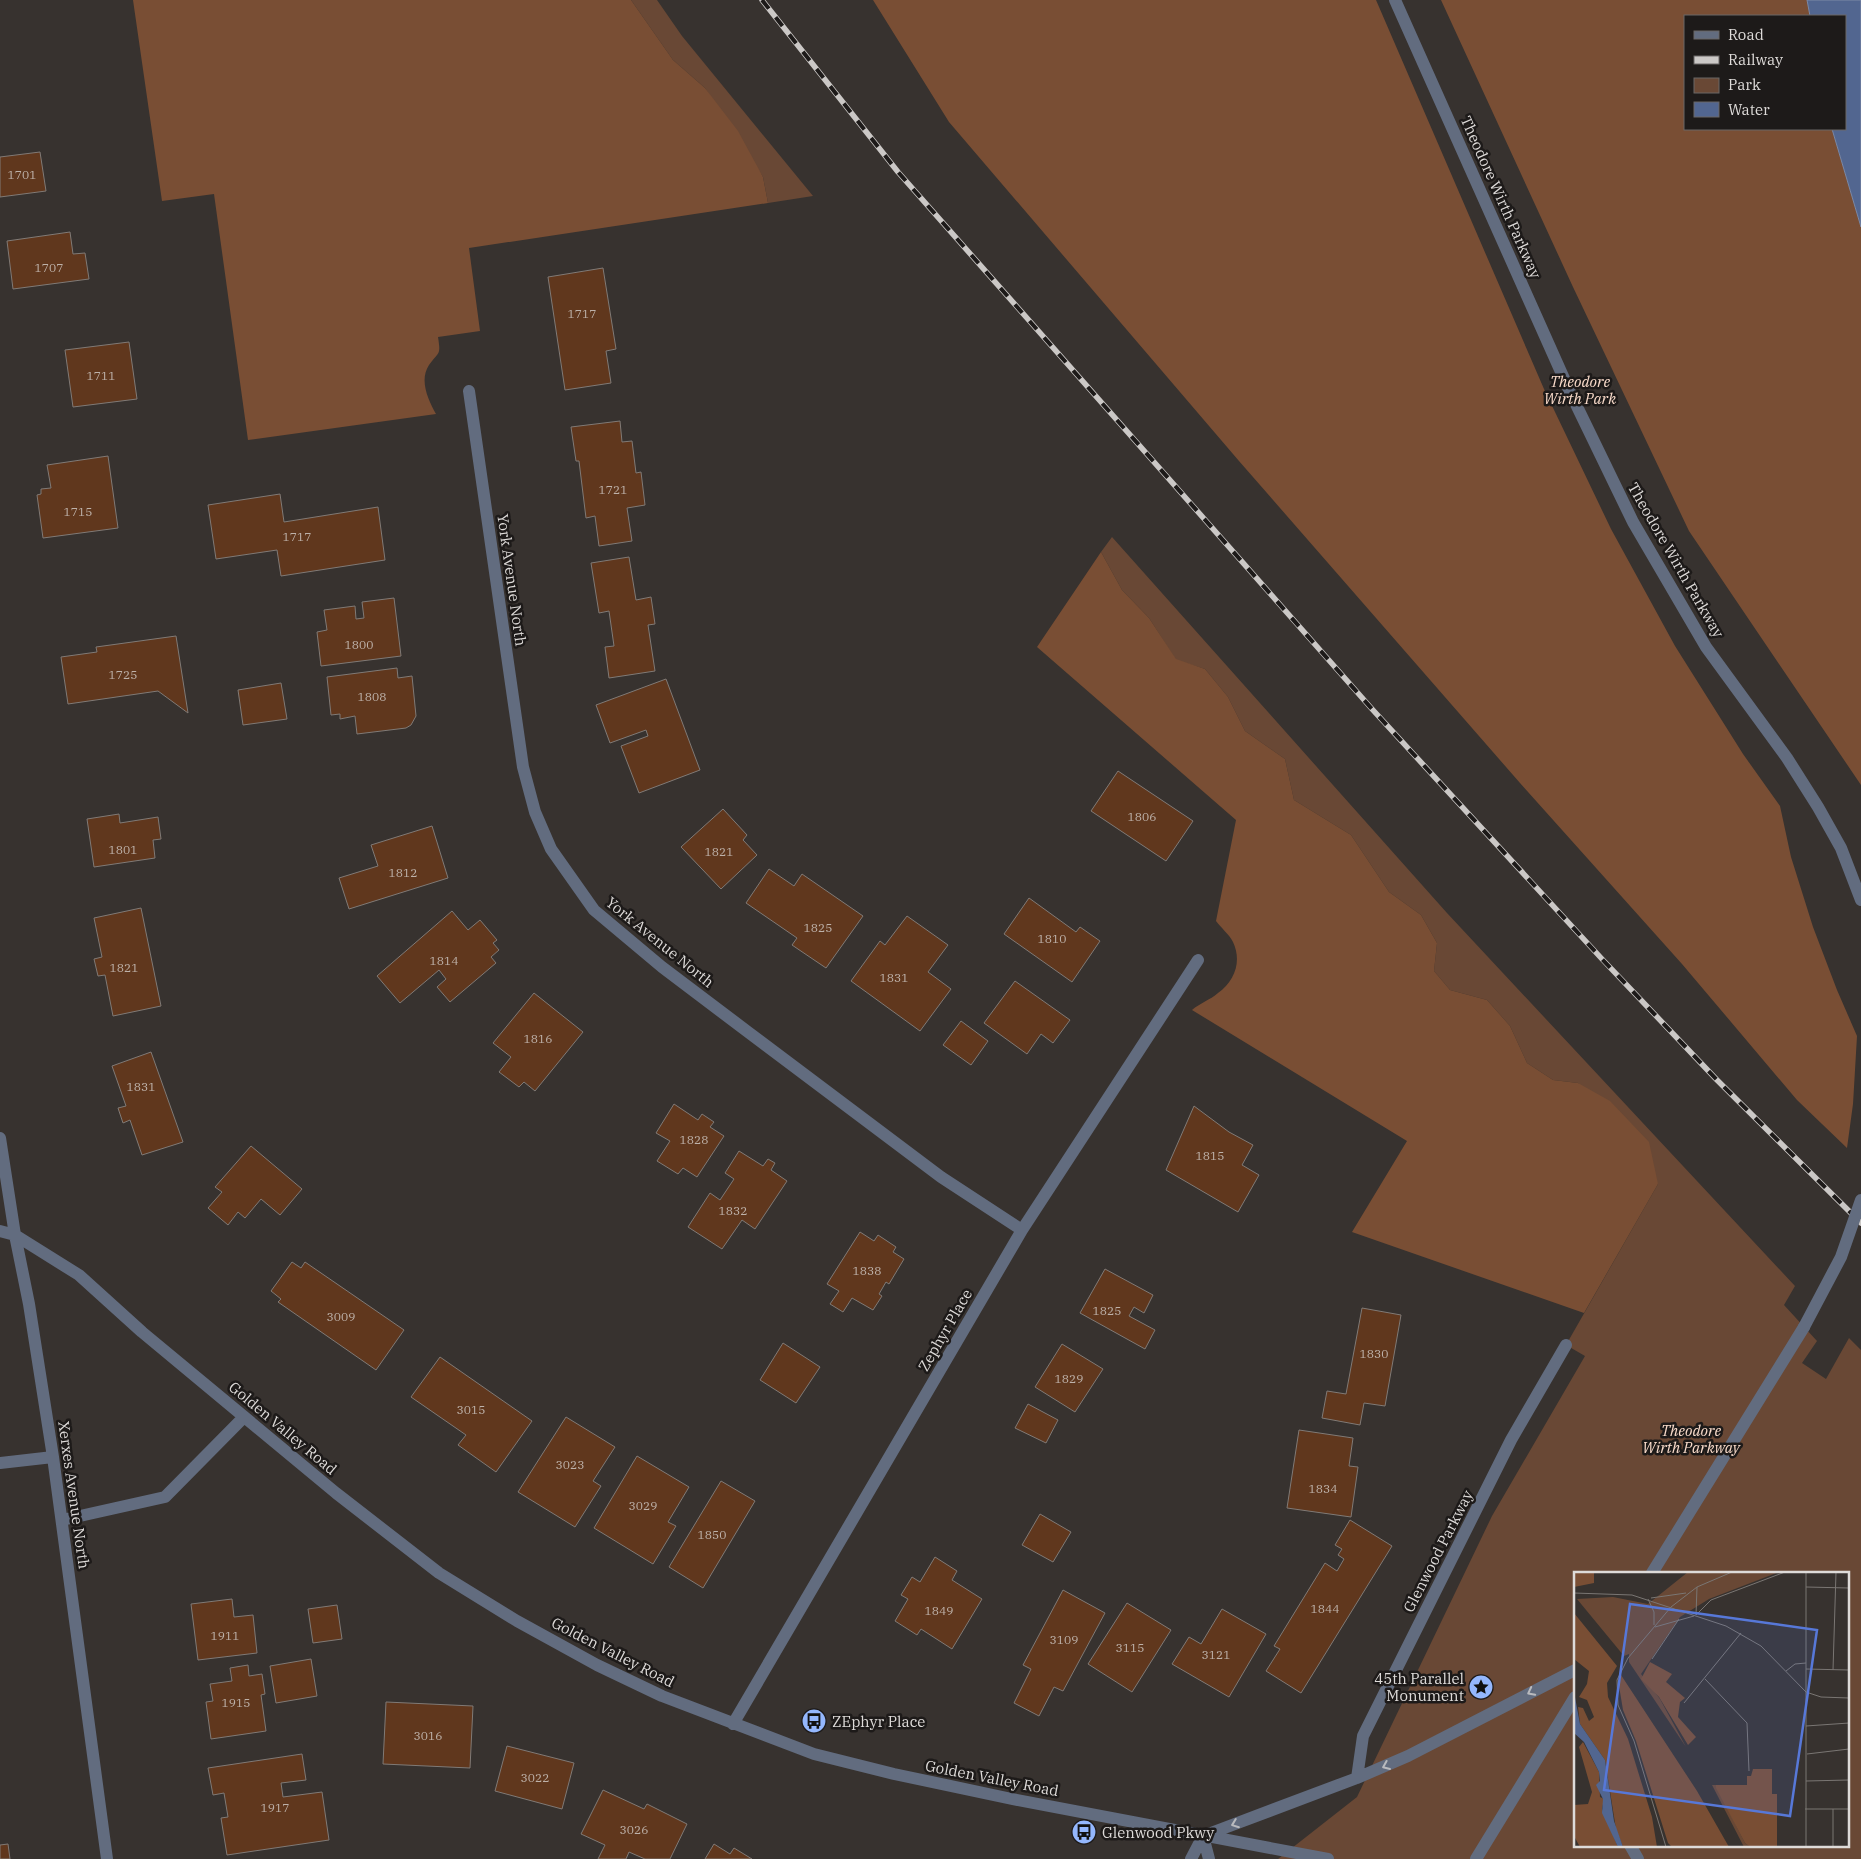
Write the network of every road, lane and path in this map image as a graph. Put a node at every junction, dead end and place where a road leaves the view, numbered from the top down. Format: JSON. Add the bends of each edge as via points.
{"nodes":[{"id":1,"x":1395,"y":0,"type":"edge"},
{"id":2,"x":469,"y":391,"type":"dead end"},
{"id":3,"x":1861,"y":900,"type":"edge"},
{"id":4,"x":1198,"y":960,"type":"dead end"},
{"id":5,"x":0,"y":1138,"type":"edge"},
{"id":6,"x":1861,"y":1200,"type":"edge"},
{"id":7,"x":1022,"y":1230,"type":"junction"},
{"id":8,"x":0,"y":1231,"type":"edge"},
{"id":9,"x":15,"y":1235,"type":"junction"},
{"id":10,"x":1566,"y":1345,"type":"dead end"},
{"id":11,"x":244,"y":1416,"type":"junction"},
{"id":12,"x":53,"y":1457,"type":"junction"},
{"id":13,"x":0,"y":1464,"type":"edge"},
{"id":14,"x":62,"y":1520,"type":"junction"},
{"id":15,"x":1653,"y":1572,"type":"edge"},
{"id":16,"x":1574,"y":1671,"type":"edge"},
{"id":17,"x":1574,"y":1699,"type":"edge"},
{"id":18,"x":733,"y":1724,"type":"junction"},
{"id":19,"x":1357,"y":1778,"type":"junction"},
{"id":20,"x":1203,"y":1836,"type":"junction"},
{"id":21,"x":1631,"y":1846,"type":"edge"},
{"id":22,"x":107,"y":1859,"type":"edge"},
{"id":23,"x":1192,"y":1859,"type":"edge"},
{"id":24,"x":1209,"y":1859,"type":"edge"},
{"id":25,"x":1328,"y":1859,"type":"edge"},
{"id":26,"x":1476,"y":1859,"type":"edge"},
{"id":27,"x":1638,"y":1859,"type":"edge"}],
"edges":[{"from":1,"to":3,"type":"street","name":"Theodore Wirth Parkway","via":[[1570,392],[1633,522],[1706,647],[1787,758],[1818,807],[1841,848]]},
{"from":2,"to":7,"type":"street","name":"York Avenue North","via":[[523,767],[535,812],[550,849],[594,910],[625,938],[941,1176]]},
{"from":4,"to":7,"type":"street","name":"Zephyr Place"},
{"from":5,"to":9,"type":"street","name":"Xerxes Avenue North"},
{"from":6,"to":15,"type":"street","bridge":true,"via":[[1841,1257],[1804,1327]]},
{"from":7,"to":18,"type":"street","name":"Zephyr Place"},
{"from":8,"to":9,"type":"street","name":"Golden Valley Road"},
{"from":9,"to":11,"type":"street","name":"Golden Valley Road","via":[[79,1274],[142,1332]]},
{"from":9,"to":12,"type":"street","name":"Xerxes Avenue North"},
{"from":10,"to":19,"type":"street","name":"Glenwood Parkway","via":[[1511,1440],[1363,1736]]},
{"from":11,"to":14,"type":"street","via":[[165,1497]]},
{"from":11,"to":18,"type":"street","name":"Golden Valley Road","via":[[336,1493],[447,1578],[597,1665],[662,1696]]},
{"from":12,"to":13,"type":"street"},
{"from":12,"to":14,"type":"street","name":"Xerxes Avenue North"},
{"from":14,"to":22,"type":"street","name":"Xerxes Avenue North"},
{"from":16,"to":19,"type":"street","one_way":true,"via":[[1408,1756]]},
{"from":17,"to":26,"type":"street"},
{"from":18,"to":20,"type":"street","name":"Golden Valley Road","via":[[814,1754],[894,1774]]},
{"from":19,"to":20,"type":"street","one_way":true},
{"from":20,"to":23,"type":"street"},
{"from":20,"to":24,"type":"street"},
{"from":20,"to":25,"type":"street","name":"Golden Valley Road"},
{"from":21,"to":27,"type":"street"}]}
